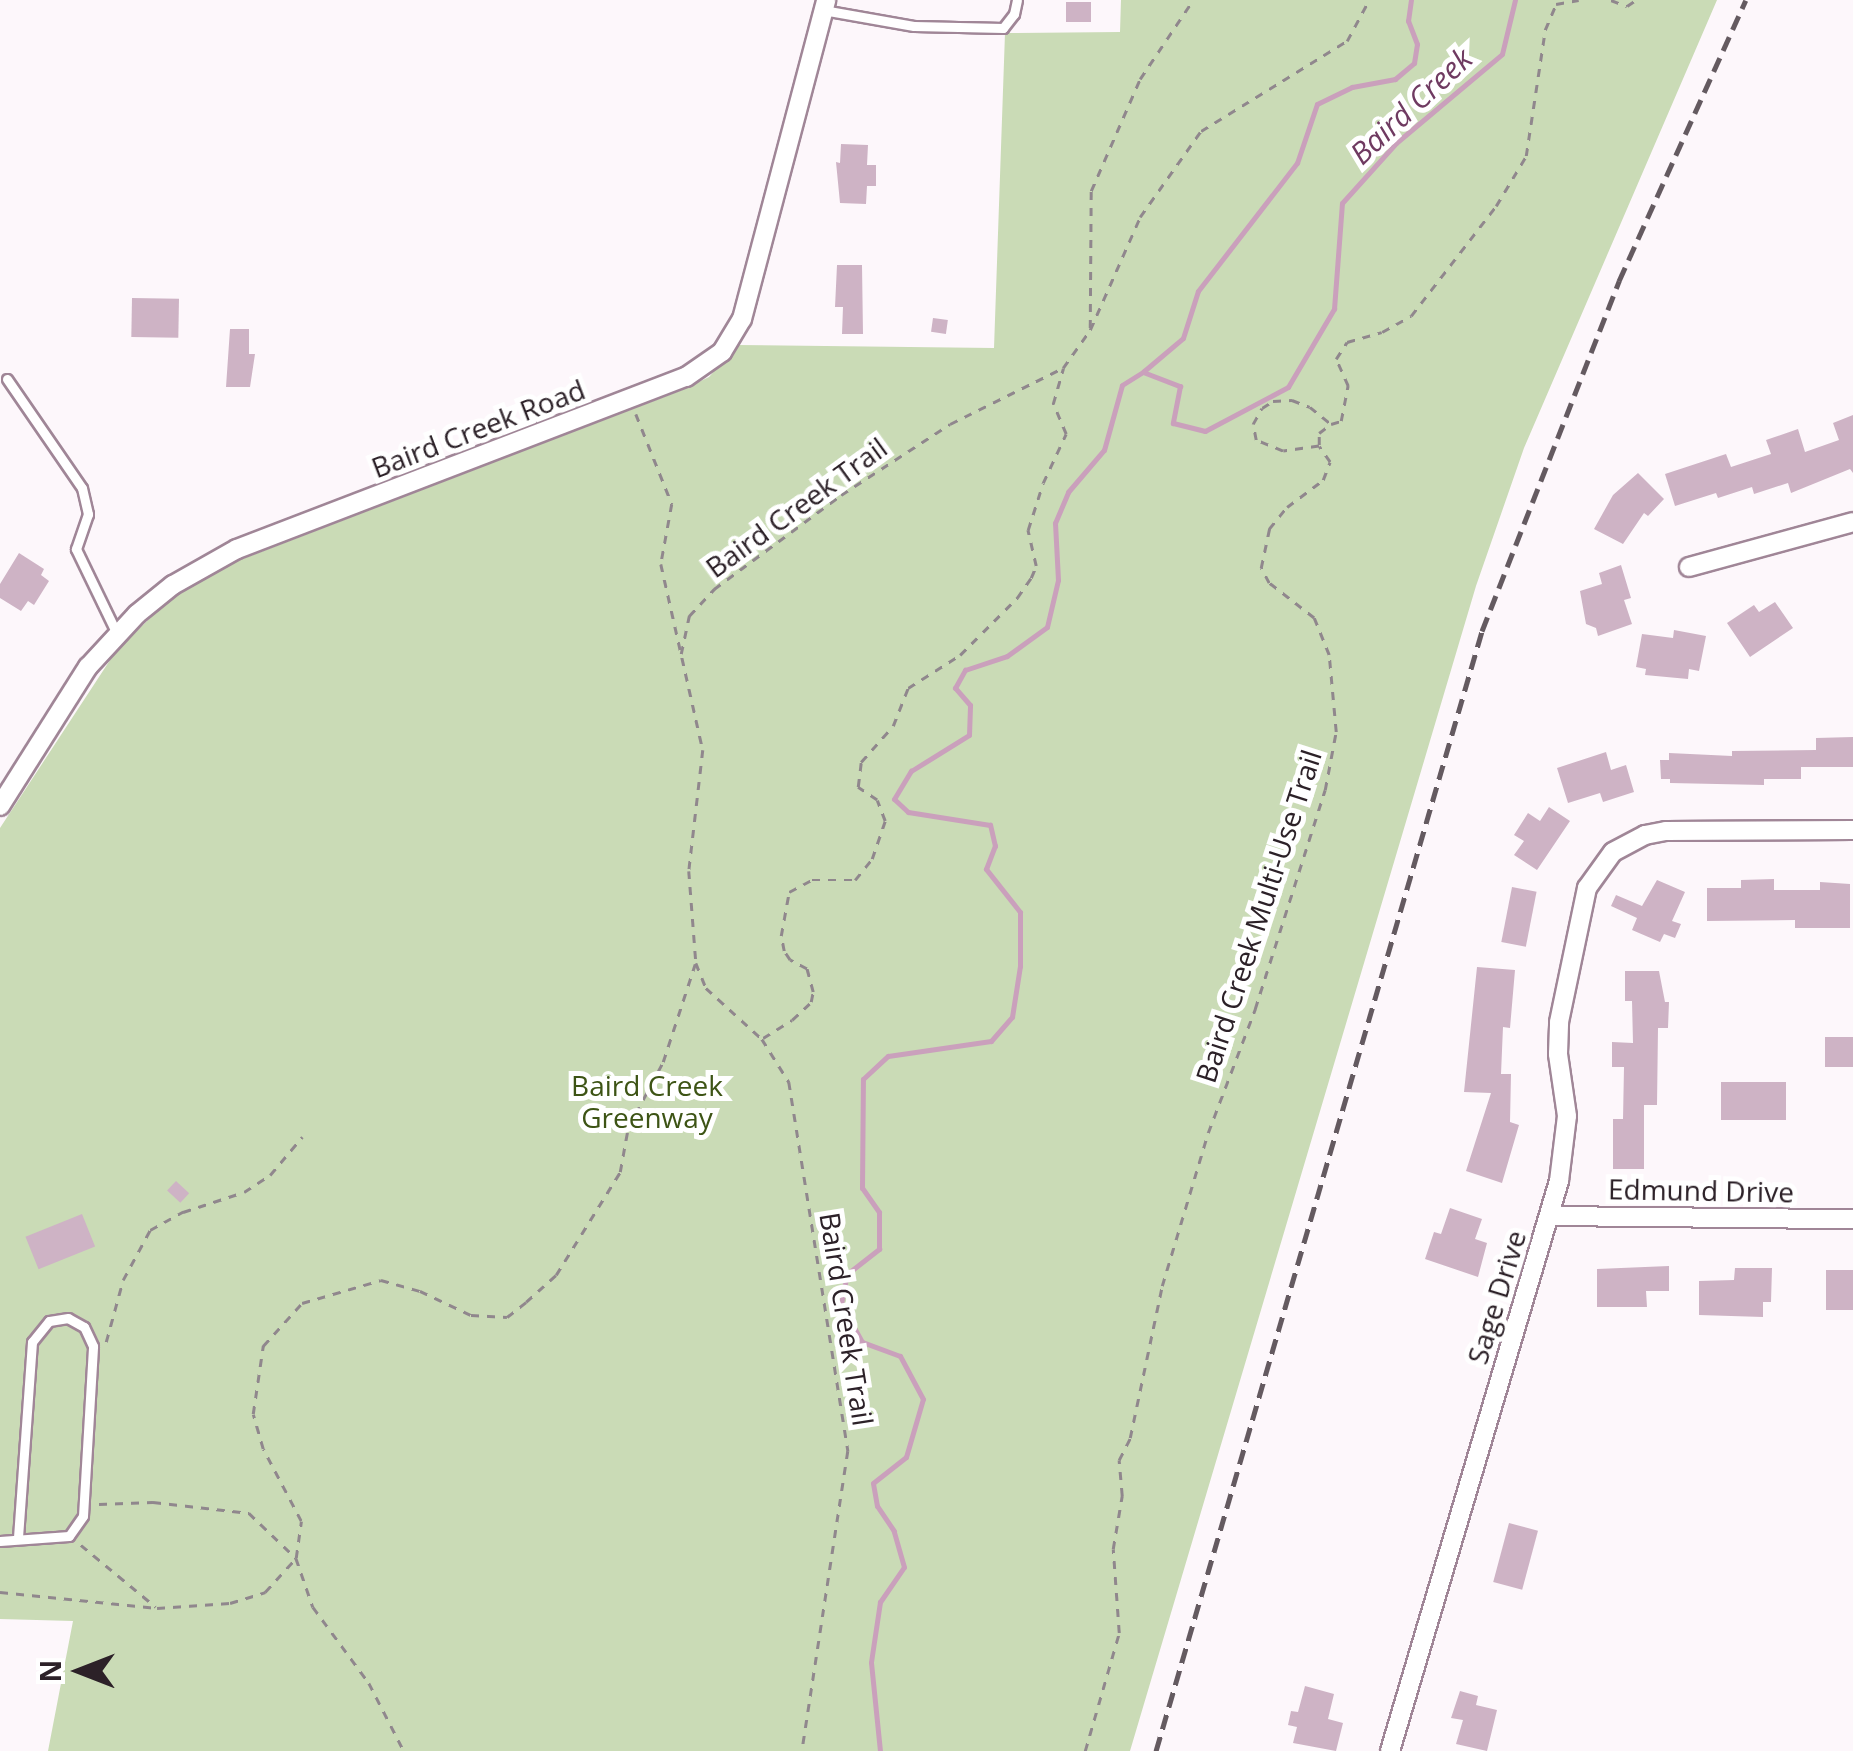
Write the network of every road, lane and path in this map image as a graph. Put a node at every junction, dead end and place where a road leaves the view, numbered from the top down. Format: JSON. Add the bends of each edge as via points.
{"nodes":[{"id":1,"x":1017,"y":0,"type":"edge"},
{"id":2,"x":1193,"y":0,"type":"edge"},
{"id":3,"x":1369,"y":0,"type":"edge"},
{"id":4,"x":1579,"y":0,"type":"edge"},
{"id":5,"x":1611,"y":0,"type":"edge"},
{"id":6,"x":1636,"y":0,"type":"edge"},
{"id":7,"x":824,"y":5,"type":"edge"},
{"id":8,"x":1090,"y":330,"type":"junction"},
{"id":9,"x":1063,"y":368,"type":"junction"},
{"id":10,"x":7,"y":380,"type":"dead end"},
{"id":11,"x":630,"y":399,"type":"junction"},
{"id":12,"x":1331,"y":424,"type":"junction"},
{"id":13,"x":1319,"y":446,"type":"junction"},
{"id":14,"x":1853,"y":522,"type":"edge"},
{"id":15,"x":1689,"y":567,"type":"dead end"},
{"id":16,"x":116,"y":634,"type":"junction"},
{"id":17,"x":681,"y":655,"type":"junction"},
{"id":18,"x":0,"y":806,"type":"edge"},
{"id":19,"x":1853,"y":830,"type":"edge"},
{"id":20,"x":696,"y":963,"type":"junction"},
{"id":21,"x":762,"y":1039,"type":"junction"},
{"id":22,"x":302,"y":1137,"type":"dead end"},
{"id":23,"x":1549,"y":1216,"type":"junction"},
{"id":24,"x":1853,"y":1219,"type":"edge"},
{"id":25,"x":92,"y":1346,"type":"junction"},
{"id":26,"x":84,"y":1505,"type":"junction"},
{"id":27,"x":69,"y":1536,"type":"junction"},
{"id":28,"x":18,"y":1538,"type":"junction"},
{"id":29,"x":0,"y":1541,"type":"edge"},
{"id":30,"x":296,"y":1558,"type":"junction"},
{"id":31,"x":0,"y":1592,"type":"edge"},
{"id":32,"x":157,"y":1608,"type":"junction"},
{"id":33,"x":404,"y":1751,"type":"edge"},
{"id":34,"x":802,"y":1751,"type":"edge"},
{"id":35,"x":1085,"y":1751,"type":"edge"},
{"id":36,"x":1390,"y":1751,"type":"edge"}],
"edges":[{"from":1,"to":7,"type":"lane","via":[[1002,28],[914,26]]},
{"from":2,"to":8,"type":"path","via":[[1140,78],[1091,191]]},
{"from":3,"to":8,"type":"path","name":"Baird Creek Trail","via":[[1346,41],[1201,131],[1140,217]]},
{"from":4,"to":12,"type":"path","via":[[1556,4],[1545,30],[1526,156],[1411,316],[1347,342],[1336,359],[1348,386],[1345,407],[1341,421]]},
{"from":5,"to":6,"type":"path","via":[[1627,6]]},
{"from":7,"to":11,"type":"street","name":"Baird Creek Road","via":[[742,319],[704,367]]},
{"from":8,"to":9,"type":"path","name":"Baird Creek Trail"},
{"from":9,"to":17,"type":"path","name":"Baird Creek Trail","via":[[950,424],[714,589],[689,616]]},
{"from":9,"to":21,"type":"path","via":[[1053,404],[1066,434],[1028,530],[1036,566],[1031,578],[960,655],[908,688],[893,726],[861,762],[858,787],[877,800],[885,821],[872,859],[855,880],[812,880],[789,892],[784,951],[812,978],[811,1002]]},
{"from":10,"to":16,"type":"lane","via":[[82,488],[88,514],[76,550]]},
{"from":11,"to":16,"type":"street","name":"Baird Creek Road","via":[[236,550],[173,585]]},
{"from":11,"to":17,"type":"path","via":[[672,504],[661,564]]},
{"from":12,"to":13,"type":"path","via":[[1318,433]]},
{"from":12,"to":13,"type":"path","via":[[1292,400],[1273,401],[1254,424],[1256,440],[1283,451]]},
{"from":13,"to":35,"type":"path","name":"Baird Creek Multi-Use Trail","via":[[1330,462],[1322,480],[1269,530],[1261,568],[1269,583],[1314,618],[1329,655],[1336,732],[1325,790],[1162,1286],[1130,1438],[1119,1460],[1122,1496],[1113,1549],[1119,1634]]},
{"from":14,"to":15,"type":"street"},
{"from":16,"to":18,"type":"street","name":"Baird Creek Road","via":[[76,684]]},
{"from":17,"to":20,"type":"path","name":"Baird Creek Trail","via":[[703,750],[689,871]]},
{"from":19,"to":23,"type":"street","name":"Sage Drive","via":[[1666,830],[1628,842],[1608,857],[1587,888],[1559,1022],[1566,1149]]},
{"from":20,"to":21,"type":"path","name":"Baird Creek Trail","via":[[706,988]]},
{"from":20,"to":30,"type":"path","via":[[662,1062],[628,1128],[620,1172],[556,1275],[526,1302],[507,1317],[471,1315],[381,1280],[302,1303],[263,1346],[253,1414],[263,1449],[301,1521]]},
{"from":21,"to":34,"type":"path","name":"Baird Creek Trail","via":[[789,1082],[848,1451]]},
{"from":22,"to":25,"type":"path","via":[[270,1176],[244,1192],[150,1230],[122,1280],[105,1345]]},
{"from":23,"to":24,"type":"street","name":"Edmund Drive"},
{"from":23,"to":36,"type":"street","name":"Sage Drive"},
{"from":25,"to":26,"type":"lane"},
{"from":25,"to":28,"type":"lane","via":[[84,1327],[68,1318],[49,1321],[32,1342]]},
{"from":26,"to":27,"type":"lane"},
{"from":26,"to":30,"type":"path","via":[[153,1502],[249,1513]]},
{"from":27,"to":28,"type":"lane"},
{"from":27,"to":32,"type":"path"},
{"from":28,"to":29,"type":"lane"},
{"from":30,"to":32,"type":"path","via":[[265,1592],[230,1603]]},
{"from":30,"to":33,"type":"path","via":[[314,1607],[369,1683]]},
{"from":31,"to":32,"type":"path"}]}
